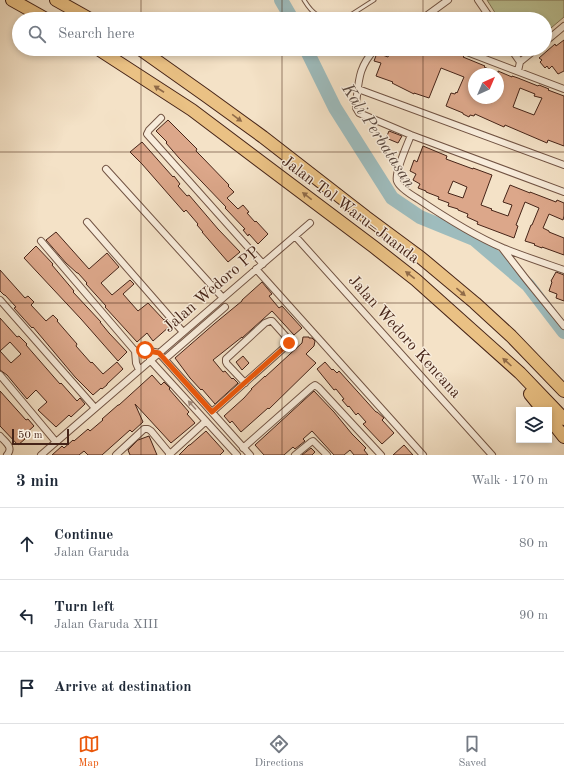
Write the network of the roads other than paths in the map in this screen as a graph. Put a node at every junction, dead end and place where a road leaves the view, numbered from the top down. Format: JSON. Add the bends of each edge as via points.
{"nodes":[{"id":1,"x":12,"y":0,"type":"edge"},
{"id":2,"x":56,"y":0,"type":"edge"},
{"id":3,"x":304,"y":0,"type":"edge"},
{"id":4,"x":374,"y":0,"type":"edge"},
{"id":5,"x":448,"y":0,"type":"edge"},
{"id":6,"x":478,"y":0,"type":"edge"},
{"id":7,"x":33,"y":12,"type":"edge"},
{"id":8,"x":77,"y":12,"type":"edge"},
{"id":9,"x":313,"y":12,"type":"edge"},
{"id":10,"x":355,"y":12,"type":"edge"},
{"id":11,"x":432,"y":12,"type":"edge"},
{"id":12,"x":486,"y":12,"type":"edge"},
{"id":13,"x":564,"y":26,"type":"edge"},
{"id":14,"x":552,"y":36,"type":"edge"},
{"id":15,"x":109,"y":56,"type":"edge"},
{"id":16,"x":150,"y":56,"type":"edge"},
{"id":17,"x":369,"y":56,"type":"edge"},
{"id":18,"x":477,"y":56,"type":"edge"},
{"id":19,"x":516,"y":56,"type":"edge"},
{"id":20,"x":527,"y":56,"type":"edge"},
{"id":21,"x":520,"y":62,"type":"junction"},
{"id":22,"x":518,"y":71,"type":"junction"},
{"id":23,"x":358,"y":89,"type":"junction"},
{"id":24,"x":564,"y":89,"type":"edge"},
{"id":25,"x":161,"y":118,"type":"dead end"},
{"id":26,"x":411,"y":135,"type":"junction"},
{"id":27,"x":564,"y":165,"type":"edge"},
{"id":28,"x":106,"y":169,"type":"dead end"},
{"id":29,"x":564,"y":192,"type":"edge"},
{"id":30,"x":87,"y":222,"type":"dead end"},
{"id":31,"x":310,"y":223,"type":"dead end"},
{"id":32,"x":295,"y":236,"type":"junction"},
{"id":33,"x":41,"y":241,"type":"dead end"},
{"id":34,"x":502,"y":248,"type":"junction"},
{"id":35,"x":263,"y":264,"type":"junction"},
{"id":36,"x":256,"y":269,"type":"junction"},
{"id":37,"x":564,"y":270,"type":"edge"},
{"id":38,"x":223,"y":298,"type":"junction"},
{"id":39,"x":0,"y":300,"type":"edge"},
{"id":40,"x":225,"y":306,"type":"dead end"},
{"id":41,"x":564,"y":326,"type":"edge"},
{"id":42,"x":183,"y":332,"type":"junction"},
{"id":43,"x":135,"y":351,"type":"junction"},
{"id":44,"x":159,"y":353,"type":"junction"},
{"id":45,"x":165,"y":359,"type":"junction"},
{"id":46,"x":150,"y":360,"type":"junction"},
{"id":47,"x":139,"y":370,"type":"junction"},
{"id":48,"x":176,"y":372,"type":"junction"},
{"id":49,"x":520,"y":373,"type":"junction"},
{"id":50,"x":0,"y":375,"type":"edge"},
{"id":51,"x":168,"y":379,"type":"junction"},
{"id":52,"x":245,"y":383,"type":"junction"},
{"id":53,"x":564,"y":391,"type":"edge"},
{"id":54,"x":541,"y":407,"type":"edge"},
{"id":55,"x":95,"y":408,"type":"junction"},
{"id":56,"x":212,"y":412,"type":"junction"},
{"id":57,"x":564,"y":419,"type":"edge"},
{"id":58,"x":206,"y":421,"type":"junction"},
{"id":59,"x":552,"y":422,"type":"edge"},
{"id":60,"x":224,"y":426,"type":"junction"},
{"id":61,"x":216,"y":432,"type":"junction"},
{"id":62,"x":0,"y":436,"type":"edge"},
{"id":63,"x":564,"y":437,"type":"edge"},
{"id":64,"x":56,"y":442,"type":"junction"},
{"id":65,"x":244,"y":448,"type":"junction"},
{"id":66,"x":170,"y":454,"type":"edge"},
{"id":67,"x":7,"y":455,"type":"edge"},
{"id":68,"x":41,"y":455,"type":"edge"},
{"id":69,"x":116,"y":455,"type":"edge"},
{"id":70,"x":237,"y":455,"type":"edge"},
{"id":71,"x":250,"y":455,"type":"edge"},
{"id":72,"x":295,"y":455,"type":"edge"},
{"id":73,"x":327,"y":455,"type":"edge"},
{"id":74,"x":381,"y":455,"type":"edge"},
{"id":75,"x":423,"y":455,"type":"edge"},
{"id":76,"x":492,"y":455,"type":"edge"}],
"edges":[{"from":1,"to":7,"type":"highway"},
{"from":2,"to":8,"type":"highway"},
{"from":3,"to":9,"type":"lane"},
{"from":4,"to":10,"type":"lane"},
{"from":5,"to":11,"type":"street"},
{"from":6,"to":12,"type":"street"},
{"from":13,"to":14,"type":"street"},
{"from":49,"to":15,"type":"highway","name":"Jalan Tol Waru–Juanda","one_way":true,"via":[[416,280],[374,247],[192,110]]},
{"from":16,"to":53,"type":"highway","name":"Jalan Tol Waru–Juanda","one_way":true,"via":[[263,137],[420,257],[511,336]]},
{"from":17,"to":23,"type":"street","via":[[362,67]]},
{"from":18,"to":22,"type":"street"},
{"from":19,"to":21,"type":"street"},
{"from":20,"to":21,"type":"street"},
{"from":21,"to":22,"type":"street"},
{"from":22,"to":24,"type":"street"},
{"from":23,"to":26,"type":"street","via":[[356,108],[359,113]]},
{"from":23,"to":27,"type":"street"},
{"from":25,"to":35,"type":"street","via":[[147,134]]},
{"from":26,"to":29,"type":"street"},
{"from":26,"to":34,"type":"street","via":[[397,171],[398,183],[430,207]]},
{"from":28,"to":38,"type":"street"},
{"from":30,"to":42,"type":"street"},
{"from":31,"to":32,"type":"street","name":"Jalan Wedoro PP"},
{"from":32,"to":35,"type":"street","name":"Jalan Wedoro PP"},
{"from":32,"to":76,"type":"street","name":"Jalan Wedoro Kencana"},
{"from":33,"to":43,"type":"street"},
{"from":34,"to":37,"type":"street"},
{"from":34,"to":41,"type":"street"},
{"from":35,"to":36,"type":"street","name":"Jalan Wedoro PP"},
{"from":36,"to":38,"type":"street","name":"Jalan Wedoro PP"},
{"from":36,"to":75,"type":"street"},
{"from":38,"to":42,"type":"street","name":"Jalan Wedoro PP"},
{"from":39,"to":55,"type":"street"},
{"from":40,"to":45,"type":"street"},
{"from":42,"to":44,"type":"street","name":"Jalan Wedoro PP"},
{"from":43,"to":44,"type":"street"},
{"from":43,"to":47,"type":"street"},
{"from":44,"to":45,"type":"street"},
{"from":44,"to":46,"type":"street","name":"Jalan Wedoro PP"},
{"from":45,"to":48,"type":"street"},
{"from":46,"to":47,"type":"street","name":"Jalan Wedoro PP"},
{"from":46,"to":51,"type":"street"},
{"from":47,"to":55,"type":"street","name":"Jalan Wedoro PP"},
{"from":48,"to":51,"type":"street"},
{"from":48,"to":56,"type":"street"},
{"from":49,"to":54,"type":"highway","via":[[523,384]]},
{"from":49,"to":57,"type":"highway","name":"Jalan Tol Waru–Juanda"},
{"from":50,"to":64,"type":"street"},
{"from":58,"to":51,"type":"street","one_way":true},
{"from":52,"to":52,"type":"street","via":[[289,343],[272,321],[266,323],[226,359]]},
{"from":52,"to":56,"type":"street"},
{"from":55,"to":64,"type":"street","name":"Jalan Wedoro PP"},
{"from":56,"to":60,"type":"street"},
{"from":58,"to":61,"type":"street"},
{"from":58,"to":66,"type":"street"},
{"from":59,"to":63,"type":"highway"},
{"from":60,"to":61,"type":"street"},
{"from":60,"to":65,"type":"street"},
{"from":61,"to":70,"type":"street"},
{"from":62,"to":67,"type":"street","via":[[10,448]]},
{"from":64,"to":68,"type":"street","name":"Jalan Wedoro PP"},
{"from":65,"to":71,"type":"street"},
{"from":65,"to":74,"type":"street","via":[[315,385]]},
{"from":66,"to":69,"type":"street","via":[[151,431],[144,429]]},
{"from":72,"to":73,"type":"street","via":[[313,441]]}]}
